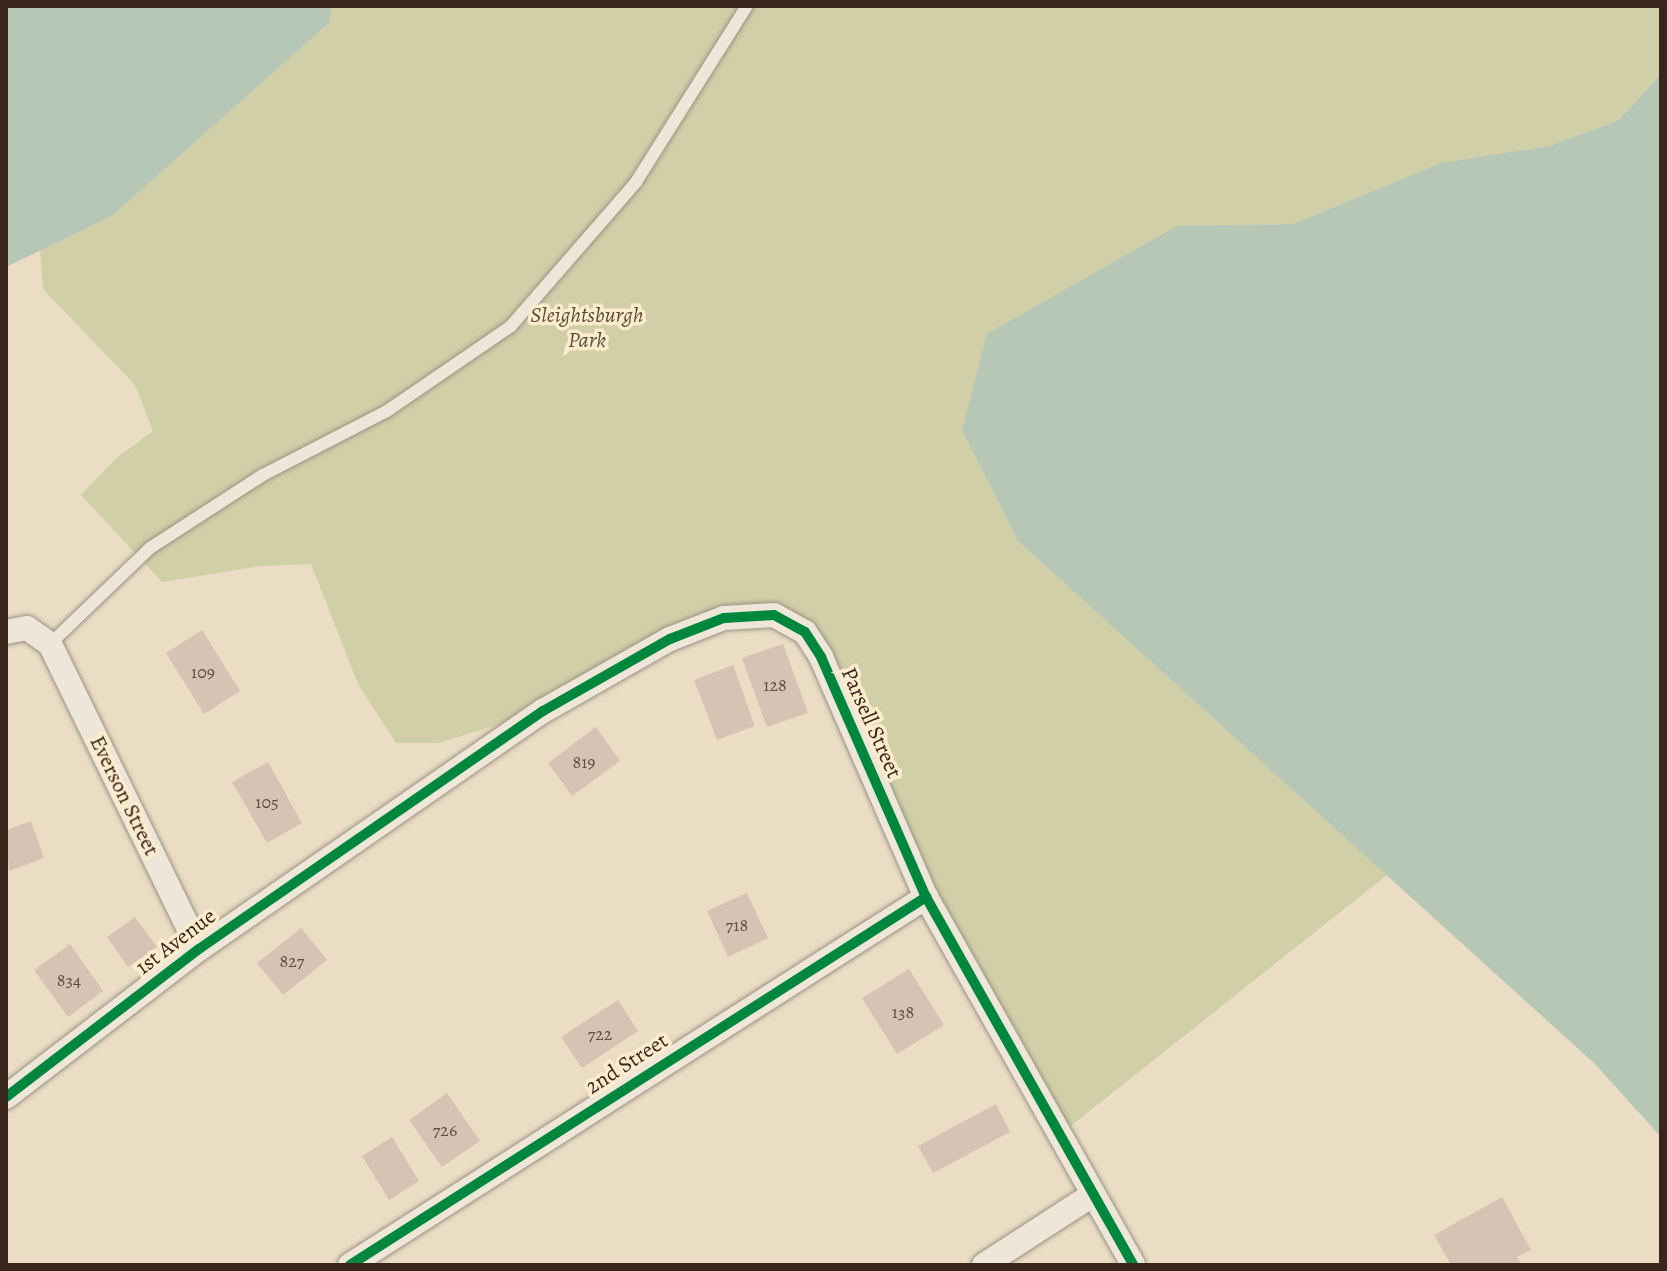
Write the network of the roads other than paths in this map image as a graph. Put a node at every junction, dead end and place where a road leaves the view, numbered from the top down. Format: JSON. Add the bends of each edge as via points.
{"nodes":[{"id":1,"x":747,"y":6,"type":"edge"},
{"id":2,"x":6,"y":632,"type":"edge"},
{"id":3,"x":50,"y":644,"type":"junction"},
{"id":4,"x":375,"y":824,"type":"joint"},
{"id":5,"x":926,"y":897,"type":"junction"},
{"id":6,"x":199,"y":949,"type":"junction"},
{"id":7,"x":6,"y":1097,"type":"edge"},
{"id":8,"x":1092,"y":1195,"type":"junction"},
{"id":9,"x":350,"y":1265,"type":"edge"},
{"id":10,"x":984,"y":1265,"type":"edge"},
{"id":11,"x":1133,"y":1265,"type":"edge"}],
"edges":[{"from":1,"to":3,"type":"lane","via":[[636,182],[511,326],[387,411],[263,475],[150,548]]},
{"from":2,"to":3,"type":"street","via":[[27,628]]},
{"from":3,"to":6,"type":"street","name":"Everson Street"},
{"from":4,"to":5,"type":"street","name":"Parsell Street","via":[[543,711],[670,639],[724,618],[774,615],[805,632],[821,657]]},
{"from":4,"to":6,"type":"street","name":"1st Avenue"},
{"from":5,"to":8,"type":"street","name":"Parsell Street"},
{"from":5,"to":9,"type":"street","name":"2nd Street"},
{"from":6,"to":7,"type":"street","name":"1st Avenue"},
{"from":8,"to":10,"type":"street"},
{"from":8,"to":11,"type":"street","name":"Parsell Street"}]}
